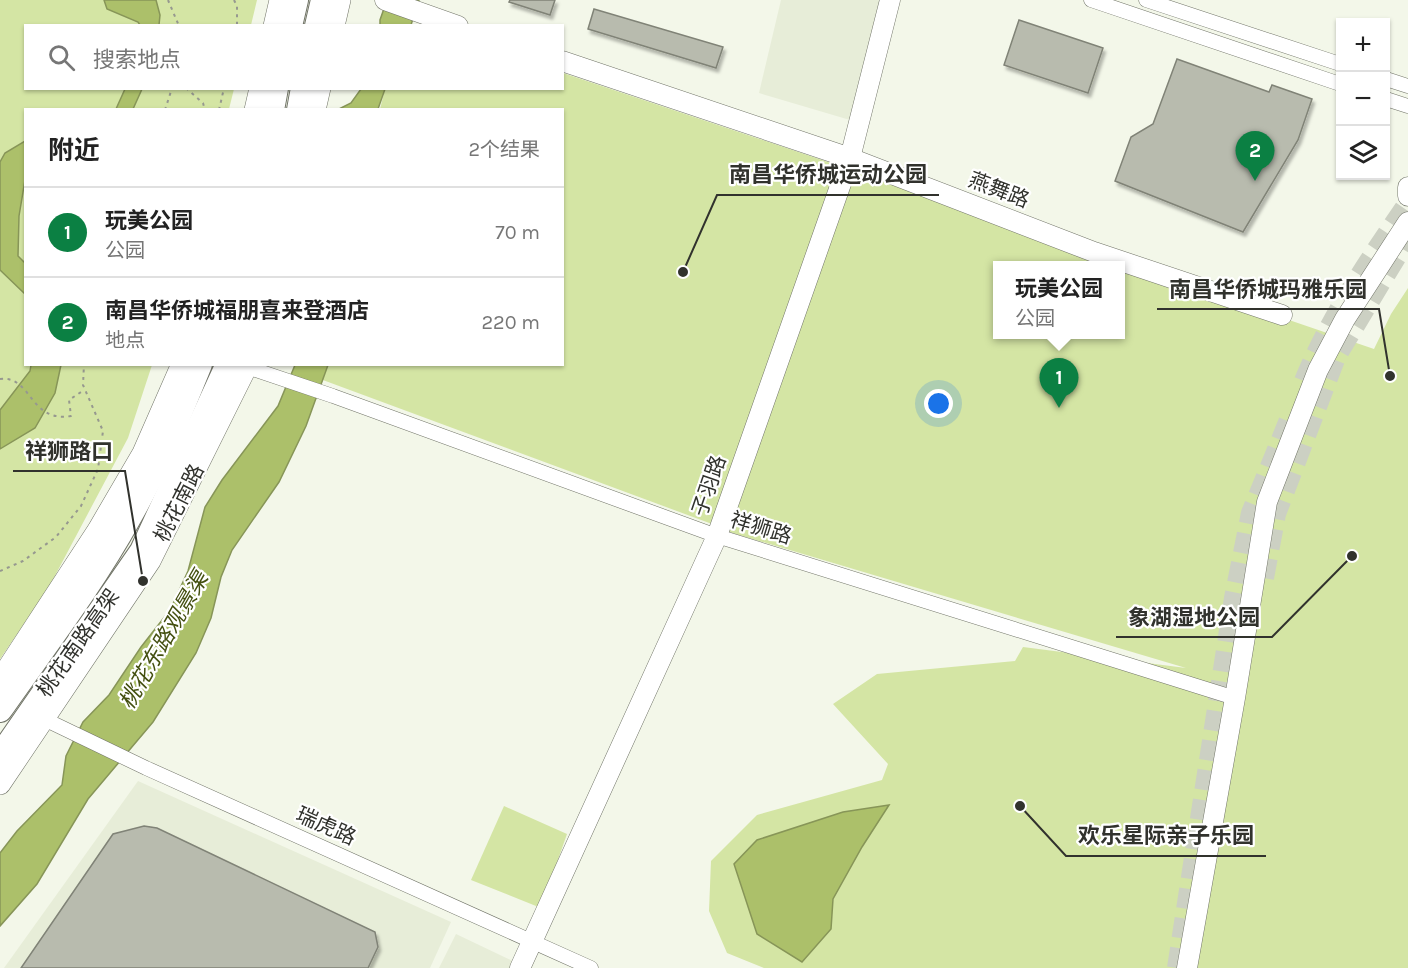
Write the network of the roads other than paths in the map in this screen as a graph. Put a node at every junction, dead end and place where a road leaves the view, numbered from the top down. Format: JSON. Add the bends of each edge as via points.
{"nodes":[{"id":1,"x":280,"y":0,"type":"edge"},
{"id":2,"x":296,"y":0,"type":"edge"},
{"id":3,"x":322,"y":0,"type":"edge"},
{"id":4,"x":340,"y":0,"type":"edge"},
{"id":5,"x":385,"y":0,"type":"edge"},
{"id":6,"x":890,"y":0,"type":"edge"},
{"id":7,"x":1091,"y":0,"type":"edge"},
{"id":8,"x":1146,"y":0,"type":"edge"},
{"id":9,"x":274,"y":24,"type":"edge"},
{"id":10,"x":290,"y":24,"type":"edge"},
{"id":11,"x":317,"y":24,"type":"edge"},
{"id":12,"x":334,"y":24,"type":"edge"},
{"id":13,"x":452,"y":24,"type":"edge"},
{"id":14,"x":564,"y":62,"type":"edge"},
{"id":15,"x":1336,"y":62,"type":"edge"},
{"id":16,"x":1390,"y":80,"type":"edge"},
{"id":17,"x":1336,"y":82,"type":"edge"},
{"id":18,"x":1408,"y":86,"type":"edge"},
{"id":19,"x":260,"y":90,"type":"edge"},
{"id":20,"x":276,"y":90,"type":"edge"},
{"id":21,"x":303,"y":90,"type":"edge"},
{"id":22,"x":320,"y":90,"type":"edge"},
{"id":23,"x":1390,"y":100,"type":"edge"},
{"id":24,"x":1408,"y":106,"type":"edge"},
{"id":25,"x":255,"y":108,"type":"edge"},
{"id":26,"x":272,"y":108,"type":"edge"},
{"id":27,"x":299,"y":108,"type":"edge"},
{"id":28,"x":315,"y":108,"type":"edge"},
{"id":29,"x":850,"y":158,"type":"junction"},
{"id":30,"x":1408,"y":187,"type":"edge"},
{"id":31,"x":1408,"y":196,"type":"edge"},
{"id":32,"x":1408,"y":222,"type":"edge"},
{"id":33,"x":1121,"y":261,"type":"edge"},
{"id":34,"x":1125,"y":262,"type":"edge"},
{"id":35,"x":1282,"y":315,"type":"dead end"},
{"id":36,"x":181,"y":366,"type":"edge"},
{"id":37,"x":199,"y":366,"type":"edge"},
{"id":38,"x":240,"y":366,"type":"edge"},
{"id":39,"x":241,"y":366,"type":"edge"},
{"id":40,"x":244,"y":366,"type":"edge"},
{"id":41,"x":717,"y":536,"type":"junction"},
{"id":42,"x":0,"y":680,"type":"edge"},
{"id":43,"x":1235,"y":698,"type":"junction"},
{"id":44,"x":0,"y":710,"type":"edge"},
{"id":45,"x":44,"y":718,"type":"junction"},
{"id":46,"x":0,"y":756,"type":"edge"},
{"id":47,"x":0,"y":784,"type":"edge"},
{"id":48,"x":532,"y":942,"type":"junction"},
{"id":49,"x":520,"y":968,"type":"edge"},
{"id":50,"x":591,"y":968,"type":"edge"},
{"id":51,"x":1188,"y":968,"type":"edge"}],
"edges":[{"from":1,"to":9,"type":"main road"},
{"from":2,"to":10,"type":"highway"},
{"from":3,"to":11,"type":"highway"},
{"from":4,"to":12,"type":"main road"},
{"from":5,"to":13,"type":"street"},
{"from":6,"to":29,"type":"street","name":"子羽路"},
{"from":7,"to":17,"type":"street"},
{"from":8,"to":15,"type":"street"},
{"from":14,"to":29,"type":"street","name":"燕舞路"},
{"from":16,"to":18,"type":"street"},
{"from":19,"to":25,"type":"main road"},
{"from":20,"to":26,"type":"highway"},
{"from":21,"to":27,"type":"highway"},
{"from":22,"to":28,"type":"main road"},
{"from":23,"to":24,"type":"street"},
{"from":29,"to":33,"type":"street","name":"燕舞路"},
{"from":29,"to":41,"type":"street","name":"子羽路"},
{"from":30,"to":31,"type":"street"},
{"from":32,"to":43,"type":"street","via":[[1345,319],[1318,370],[1267,502]]},
{"from":34,"to":35,"type":"street","name":"燕舞路"},
{"from":36,"to":42,"type":"main road","via":[[143,453]]},
{"from":37,"to":44,"type":"highway","name":"桃花南路高架","via":[[130,518]]},
{"from":38,"to":46,"type":"highway","name":"桃花南路高架","via":[[142,551]]},
{"from":39,"to":45,"type":"main road","name":"桃花南路","via":[[150,561]]},
{"from":40,"to":41,"type":"street","name":"祥狮路"},
{"from":41,"to":43,"type":"street","name":"祥狮路"},
{"from":41,"to":48,"type":"street","name":"子羽路"},
{"from":43,"to":51,"type":"street"},
{"from":45,"to":47,"type":"main road","name":"桃花南路"},
{"from":45,"to":48,"type":"street","name":"瑞虎路"},
{"from":48,"to":49,"type":"street","name":"子羽路"},
{"from":48,"to":50,"type":"street","name":"瑞虎路"}]}
